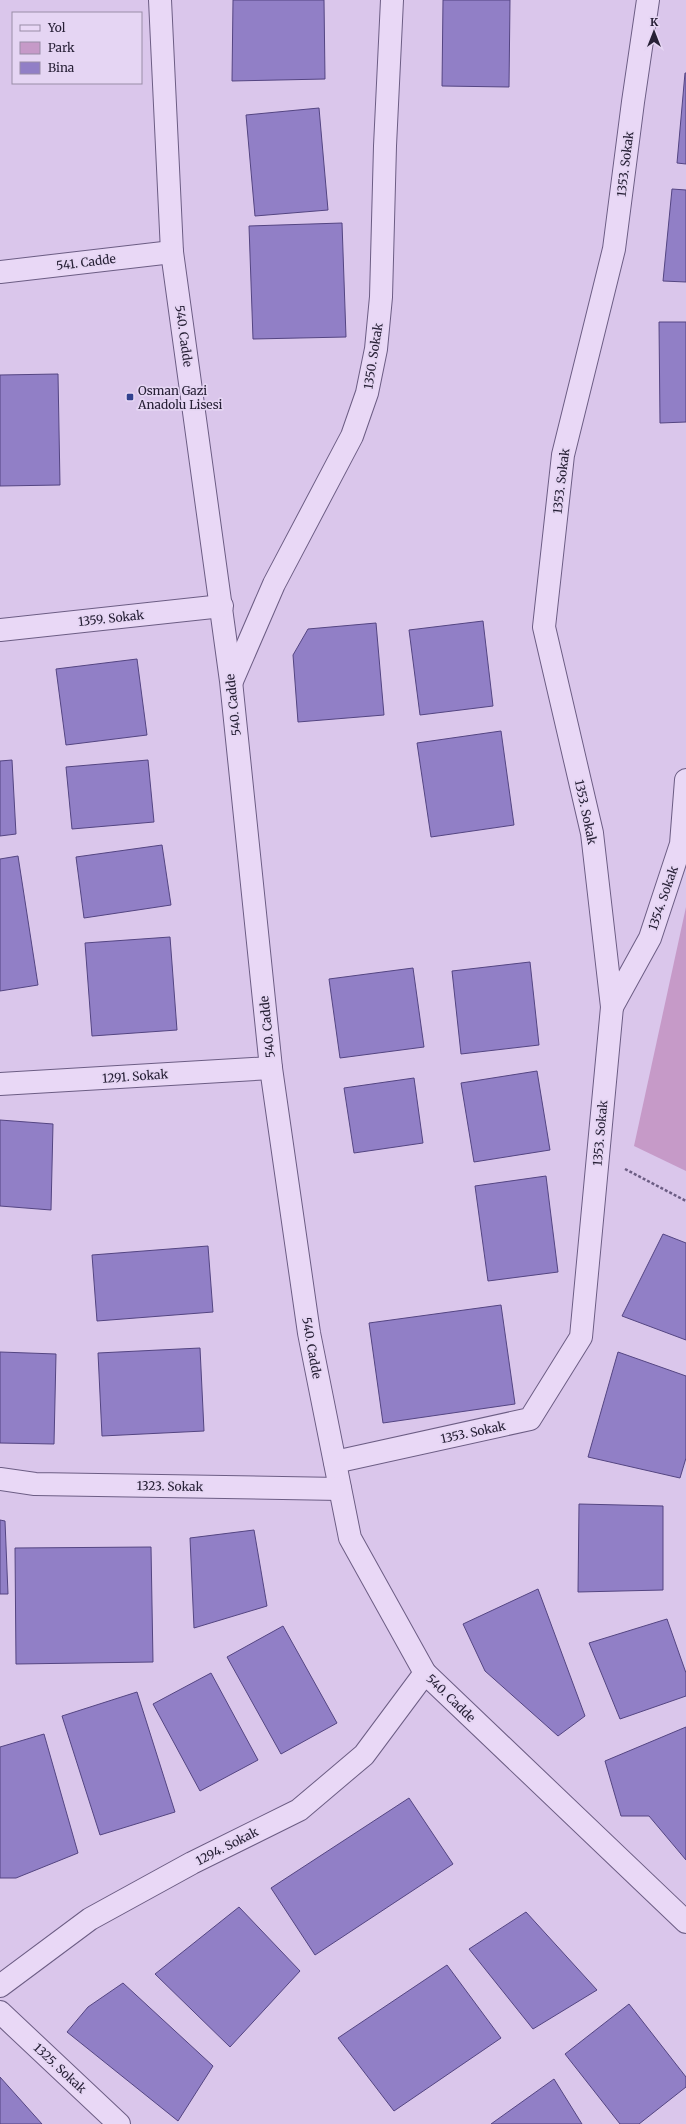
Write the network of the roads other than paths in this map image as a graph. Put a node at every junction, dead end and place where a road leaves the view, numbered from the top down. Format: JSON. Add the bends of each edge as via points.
{"nodes":[{"id":1,"x":160,"y":0,"type":"edge"},
{"id":2,"x":392,"y":0,"type":"edge"},
{"id":3,"x":648,"y":0,"type":"edge"},
{"id":4,"x":172,"y":252,"type":"junction"},
{"id":5,"x":0,"y":272,"type":"edge"},
{"id":6,"x":222,"y":606,"type":"junction"},
{"id":7,"x":0,"y":630,"type":"edge"},
{"id":8,"x":231,"y":681,"type":"junction"},
{"id":9,"x":686,"y":780,"type":"edge"},
{"id":10,"x":612,"y":1007,"type":"junction"},
{"id":11,"x":271,"y":1068,"type":"junction"},
{"id":12,"x":0,"y":1084,"type":"edge"},
{"id":13,"x":335,"y":1462,"type":"junction"},
{"id":14,"x":0,"y":1479,"type":"edge"},
{"id":15,"x":340,"y":1489,"type":"junction"},
{"id":16,"x":425,"y":1673,"type":"junction"},
{"id":17,"x":686,"y":1922,"type":"edge"},
{"id":18,"x":0,"y":1986,"type":"edge"},
{"id":19,"x":0,"y":2012,"type":"edge"},
{"id":20,"x":119,"y":2124,"type":"edge"}],
"edges":[{"from":1,"to":4,"type":"street","name":"540. Cadde"},
{"from":2,"to":8,"type":"street","name":"1350. Sokak","via":[[381,297],[376,349],[367,393],[352,436],[274,584]]},
{"from":3,"to":10,"type":"street","name":"1353. Sokak","via":[[614,249],[563,454],[544,627],[592,833]]},
{"from":4,"to":5,"type":"street","name":"541. Cadde"},
{"from":4,"to":6,"type":"street","name":"540. Cadde"},
{"from":6,"to":7,"type":"street","name":"1359. Sokak"},
{"from":6,"to":8,"type":"street","name":"540. Cadde"},
{"from":8,"to":11,"type":"street","name":"540. Cadde"},
{"from":9,"to":10,"type":"street","name":"1354. Sokak","via":[[681,844],[650,938]]},
{"from":10,"to":13,"type":"street","name":"1353. Sokak","via":[[581,1337],[530,1419]]},
{"from":11,"to":12,"type":"street","name":"1291. Sokak"},
{"from":11,"to":13,"type":"street","name":"540. Cadde","via":[[309,1333]]},
{"from":13,"to":15,"type":"street","name":"540. Cadde"},
{"from":14,"to":15,"type":"street","name":"1323. Sokak","via":[[36,1484]]},
{"from":15,"to":16,"type":"street","name":"540. Cadde","via":[[350,1538]]},
{"from":16,"to":17,"type":"street","name":"540. Cadde"},
{"from":16,"to":18,"type":"street","name":"1294. Sokak","via":[[364,1755],[299,1810],[192,1863],[90,1919]]},
{"from":19,"to":20,"type":"street","name":"1325. Sokak"}]}
